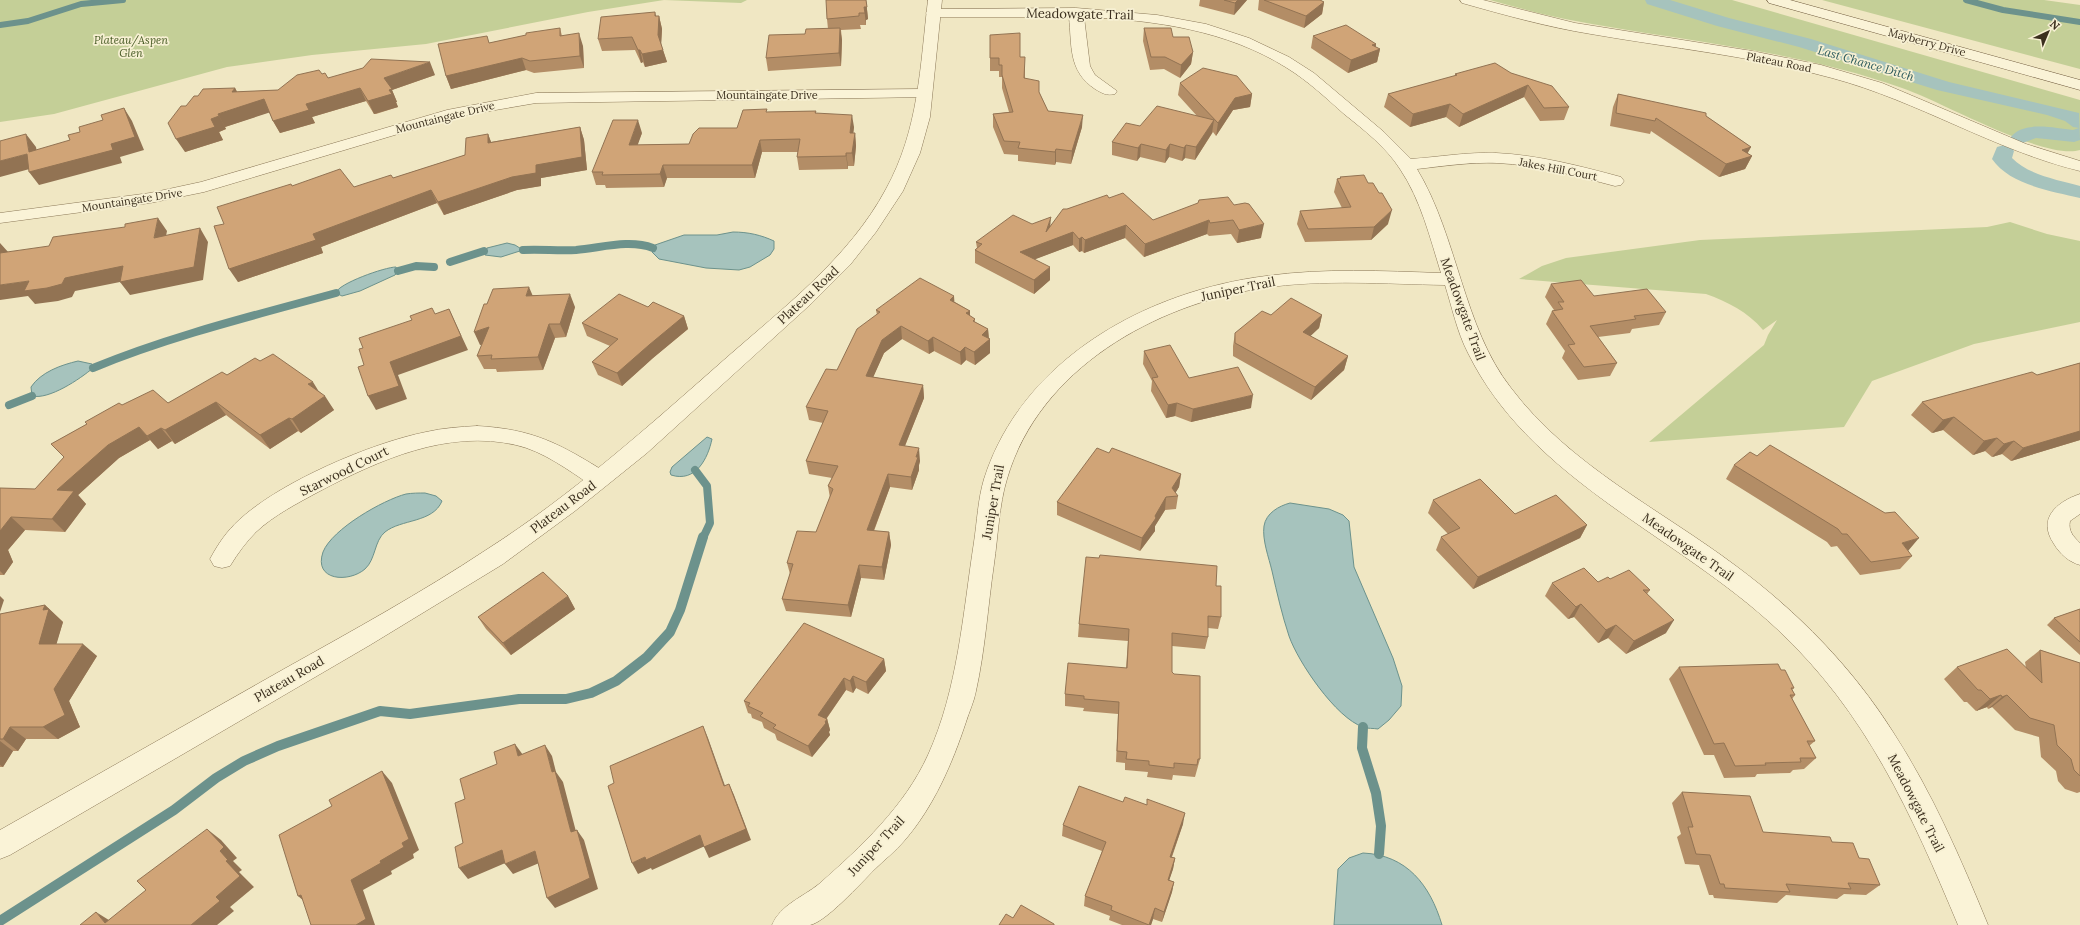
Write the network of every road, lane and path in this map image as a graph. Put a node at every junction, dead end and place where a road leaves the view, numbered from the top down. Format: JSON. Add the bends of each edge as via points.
{"nodes":[{"id":1,"x":1467,"y":0,"type":"edge"},
{"id":2,"x":1774,"y":0,"type":"edge"},
{"id":3,"x":934,"y":6,"type":"edge"},
{"id":4,"x":1076,"y":12,"type":"junction"},
{"id":5,"x":2080,"y":85,"type":"edge"},
{"id":6,"x":1109,"y":91,"type":"dead end"},
{"id":7,"x":924,"y":94,"type":"junction"},
{"id":8,"x":1406,"y":166,"type":"junction"},
{"id":9,"x":2080,"y":166,"type":"edge"},
{"id":10,"x":1615,"y":181,"type":"dead end"},
{"id":11,"x":0,"y":218,"type":"edge"},
{"id":12,"x":1452,"y":279,"type":"junction"},
{"id":13,"x":599,"y":479,"type":"junction"},
{"id":14,"x":2080,"y":503,"type":"edge"},
{"id":15,"x":2080,"y":556,"type":"edge"},
{"id":16,"x":222,"y":559,"type":"dead end"},
{"id":17,"x":0,"y":845,"type":"edge"},
{"id":18,"x":787,"y":925,"type":"edge"},
{"id":19,"x":1974,"y":925,"type":"edge"}],
"edges":[{"from":1,"to":9,"type":"street","name":"Plateau Road","via":[[1571,27],[1764,58],[1840,75],[1914,100],[2021,149]]},
{"from":2,"to":5,"type":"street","name":"Mayberry Drive"},
{"from":3,"to":4,"type":"street","name":"Meadowgate Trail"},
{"from":3,"to":7,"type":"street","name":"Plateau Road"},
{"from":4,"to":6,"type":"street","via":[[1082,66],[1090,78]]},
{"from":4,"to":8,"type":"street","name":"Meadowgate Trail","via":[[1122,13],[1167,19],[1217,32],[1263,49],[1284,60],[1326,90],[1381,139]]},
{"from":7,"to":11,"type":"street","name":"Mountaingate Drive","via":[[536,98],[453,113],[204,188],[150,198]]},
{"from":7,"to":13,"type":"street","name":"Plateau Road","via":[[920,128],[898,184],[870,228],[843,261],[799,305],[639,447]]},
{"from":8,"to":10,"type":"street","name":"Jakes Hill Court","via":[[1458,160],[1502,159],[1543,163]]},
{"from":8,"to":12,"type":"street","name":"Meadowgate Trail","via":[[1429,209]]},
{"from":12,"to":18,"type":"street","name":"Juniper Trail","via":[[1322,277],[1261,282],[1210,293],[1175,305],[1126,327],[1084,355],[1062,374],[1040,396],[1021,421],[1001,458],[995,481],[963,692],[940,759],[922,792],[895,830],[828,895]]},
{"from":12,"to":19,"type":"street","name":"Meadowgate Trail","via":[[1477,352],[1486,369],[1513,409],[1537,434],[1581,472],[1763,601],[1821,656],[1844,684],[1890,751],[1914,793]]},
{"from":13,"to":16,"type":"street","name":"Starwood Court","via":[[540,446],[506,435],[464,433],[415,441],[359,461],[278,504],[241,531]]},
{"from":13,"to":17,"type":"street","name":"Plateau Road","via":[[495,557],[439,592]]},
{"from":14,"to":15,"type":"street","via":[[2060,517],[2056,529],[2060,538]]}]}
